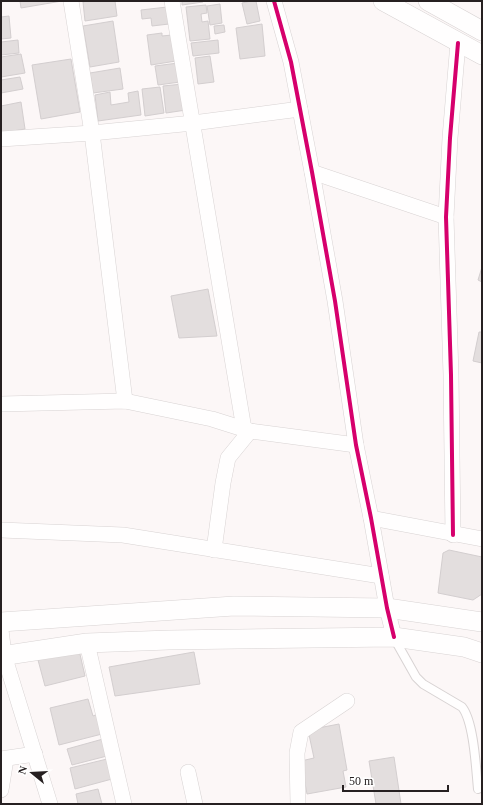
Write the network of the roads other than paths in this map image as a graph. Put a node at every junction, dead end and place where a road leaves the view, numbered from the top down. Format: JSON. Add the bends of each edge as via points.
{"nodes":[{"id":1,"x":71,"y":1,"type":"edge"},
{"id":2,"x":172,"y":1,"type":"edge"},
{"id":3,"x":274,"y":1,"type":"edge"},
{"id":4,"x":383,"y":1,"type":"edge"},
{"id":5,"x":428,"y":1,"type":"edge"},
{"id":6,"x":482,"y":31,"type":"edge"},
{"id":7,"x":458,"y":43,"type":"junction"},
{"id":8,"x":482,"y":55,"type":"edge"},
{"id":9,"x":300,"y":109,"type":"junction"},
{"id":10,"x":193,"y":123,"type":"junction"},
{"id":11,"x":92,"y":133,"type":"junction"},
{"id":12,"x":1,"y":139,"type":"edge"},
{"id":13,"x":312,"y":172,"type":"junction"},
{"id":14,"x":446,"y":217,"type":"junction"},
{"id":15,"x":126,"y":401,"type":"junction"},
{"id":16,"x":1,"y":404,"type":"edge"},
{"id":17,"x":247,"y":430,"type":"junction"},
{"id":18,"x":356,"y":445,"type":"junction"},
{"id":19,"x":371,"y":518,"type":"junction"},
{"id":20,"x":1,"y":530,"type":"edge"},
{"id":21,"x":454,"y":535,"type":"junction"},
{"id":22,"x":482,"y":539,"type":"edge"},
{"id":23,"x":214,"y":550,"type":"junction"},
{"id":24,"x":382,"y":576,"type":"junction"},
{"id":25,"x":387,"y":608,"type":"junction"},
{"id":26,"x":1,"y":622,"type":"edge"},
{"id":27,"x":482,"y":622,"type":"edge"},
{"id":28,"x":1,"y":630,"type":"edge"},
{"id":29,"x":394,"y":637,"type":"junction"},
{"id":30,"x":87,"y":643,"type":"junction"},
{"id":31,"x":482,"y":653,"type":"edge"},
{"id":32,"x":2,"y":656,"type":"edge"},
{"id":33,"x":347,"y":701,"type":"dead end"},
{"id":34,"x":34,"y":754,"type":"junction"},
{"id":35,"x":3,"y":759,"type":"edge"},
{"id":36,"x":188,"y":772,"type":"dead end"},
{"id":37,"x":478,"y":789,"type":"dead end"},
{"id":38,"x":1,"y":790,"type":"edge"},
{"id":39,"x":50,"y":804,"type":"edge"},
{"id":40,"x":124,"y":804,"type":"edge"},
{"id":41,"x":194,"y":804,"type":"edge"},
{"id":42,"x":298,"y":804,"type":"edge"}],
"edges":[{"from":1,"to":11,"type":"street"},
{"from":2,"to":10,"type":"street"},
{"from":3,"to":9,"type":"street","via":[[291,62]]},
{"from":4,"to":7,"type":"street"},
{"from":5,"to":6,"type":"street"},
{"from":7,"to":8,"type":"street"},
{"from":7,"to":14,"type":"street"},
{"from":9,"to":10,"type":"street"},
{"from":9,"to":13,"type":"street"},
{"from":10,"to":11,"type":"street"},
{"from":10,"to":17,"type":"street"},
{"from":11,"to":12,"type":"street"},
{"from":11,"to":15,"type":"street"},
{"from":13,"to":14,"type":"street"},
{"from":13,"to":18,"type":"street","via":[[335,301]]},
{"from":14,"to":21,"type":"street"},
{"from":15,"to":16,"type":"street"},
{"from":15,"to":17,"type":"street","via":[[212,419]]},
{"from":17,"to":18,"type":"street"},
{"from":17,"to":23,"type":"street","via":[[228,458]]},
{"from":18,"to":19,"type":"street"},
{"from":19,"to":21,"type":"street"},
{"from":19,"to":24,"type":"street"},
{"from":20,"to":23,"type":"street","via":[[123,535]]},
{"from":21,"to":22,"type":"street"},
{"from":23,"to":24,"type":"street"},
{"from":24,"to":25,"type":"street"},
{"from":25,"to":26,"type":"street","via":[[234,606]]},
{"from":25,"to":27,"type":"street"},
{"from":25,"to":29,"type":"street"},
{"from":28,"to":32,"type":"street"},
{"from":29,"to":30,"type":"street"},
{"from":29,"to":31,"type":"street","via":[[464,647]]},
{"from":29,"to":37,"type":"lane","via":[[422,684],[462,707],[467,713]]},
{"from":30,"to":32,"type":"street"},
{"from":30,"to":40,"type":"street"},
{"from":32,"to":34,"type":"street"},
{"from":33,"to":42,"type":"street","via":[[301,732],[296,753]]},
{"from":34,"to":35,"type":"street"},
{"from":34,"to":39,"type":"street"},
{"from":35,"to":38,"type":"street"},
{"from":36,"to":41,"type":"street"}]}
